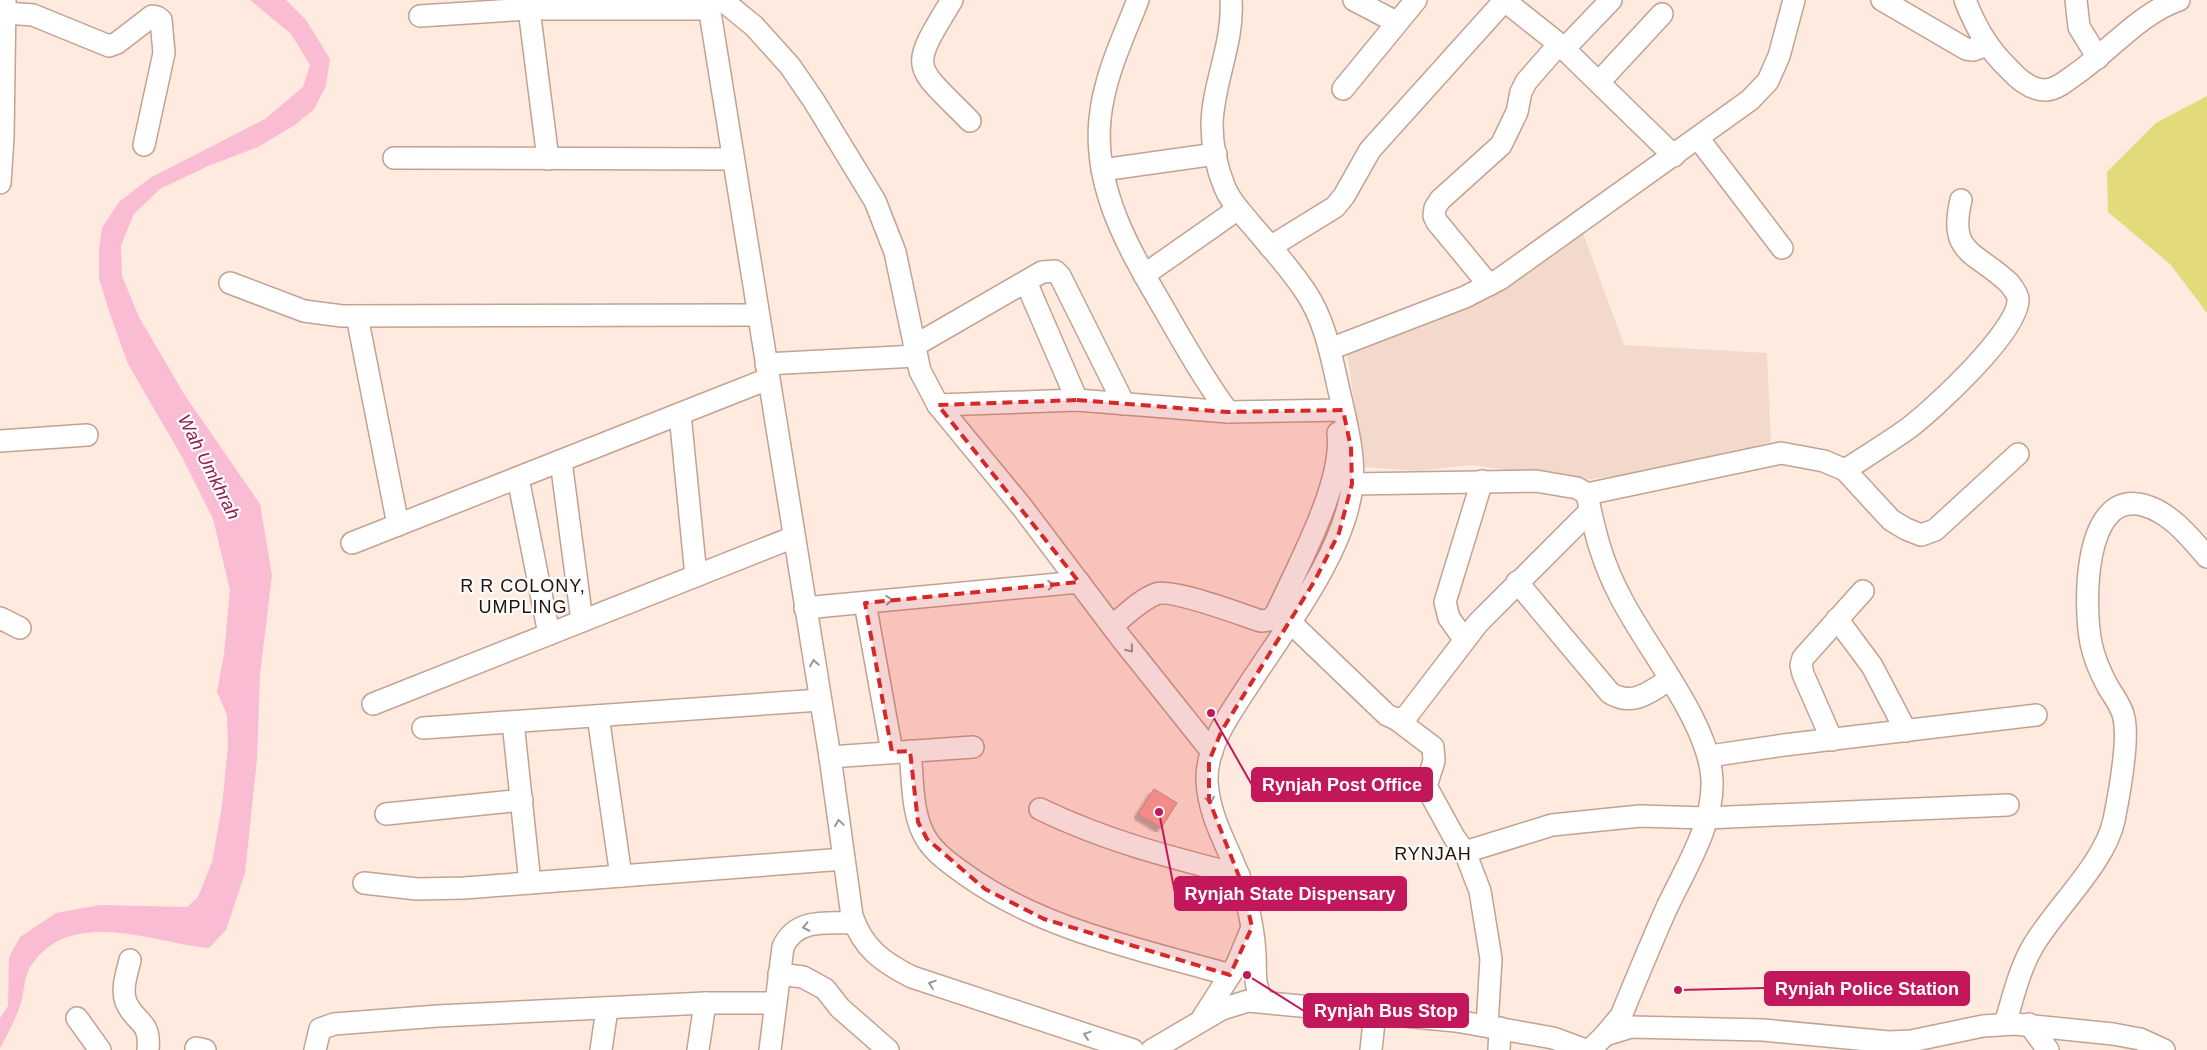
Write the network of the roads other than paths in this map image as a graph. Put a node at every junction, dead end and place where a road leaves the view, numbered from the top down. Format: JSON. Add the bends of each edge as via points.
{"nodes":[{"id":1,"x":952,"y":0,"type":"edge"},
{"id":2,"x":1138,"y":0,"type":"edge"},
{"id":3,"x":1230,"y":0,"type":"edge"},
{"id":4,"x":1354,"y":0,"type":"edge"},
{"id":5,"x":1416,"y":0,"type":"edge"},
{"id":6,"x":1505,"y":0,"type":"edge"},
{"id":7,"x":1610,"y":0,"type":"edge"},
{"id":8,"x":1794,"y":0,"type":"edge"},
{"id":9,"x":1882,"y":0,"type":"edge"},
{"id":10,"x":1965,"y":0,"type":"edge"},
{"id":11,"x":2076,"y":0,"type":"edge"},
{"id":12,"x":2179,"y":0,"type":"edge"},
{"id":13,"x":713,"y":3,"type":"edge"},
{"id":14,"x":619,"y":5,"type":"edge"},
{"id":15,"x":4,"y":6,"type":"edge"},
{"id":16,"x":453,"y":7,"type":"edge"},
{"id":17,"x":540,"y":7,"type":"edge"},
{"id":18,"x":1662,"y":14,"type":"dead end"},
{"id":19,"x":420,"y":16,"type":"dead end"},
{"id":20,"x":1396,"y":22,"type":"junction"},
{"id":21,"x":1982,"y":39,"type":"junction"},
{"id":22,"x":1562,"y":46,"type":"junction"},
{"id":23,"x":2098,"y":58,"type":"junction"},
{"id":24,"x":1599,"y":82,"type":"junction"},
{"id":25,"x":1343,"y":89,"type":"dead end"},
{"id":26,"x":1,"y":109,"type":"edge"},
{"id":27,"x":970,"y":122,"type":"dead end"},
{"id":28,"x":1698,"y":138,"type":"junction"},
{"id":29,"x":144,"y":145,"type":"dead end"},
{"id":30,"x":1216,"y":154,"type":"junction"},
{"id":31,"x":1674,"y":156,"type":"junction"},
{"id":32,"x":394,"y":158,"type":"dead end"},
{"id":33,"x":548,"y":159,"type":"junction"},
{"id":34,"x":733,"y":159,"type":"junction"},
{"id":35,"x":1102,"y":170,"type":"junction"},
{"id":36,"x":0,"y":183,"type":"edge"},
{"id":37,"x":1961,"y":200,"type":"dead end"},
{"id":38,"x":1238,"y":209,"type":"junction"},
{"id":39,"x":1270,"y":247,"type":"junction"},
{"id":40,"x":1782,"y":248,"type":"dead end"},
{"id":41,"x":1144,"y":275,"type":"junction"},
{"id":42,"x":1026,"y":282,"type":"junction"},
{"id":43,"x":230,"y":283,"type":"dead end"},
{"id":44,"x":1489,"y":286,"type":"junction"},
{"id":45,"x":758,"y":314,"type":"junction"},
{"id":46,"x":357,"y":316,"type":"junction"},
{"id":47,"x":1330,"y":349,"type":"junction"},
{"id":48,"x":915,"y":351,"type":"junction"},
{"id":49,"x":767,"y":372,"type":"junction"},
{"id":50,"x":1077,"y":400,"type":"junction"},
{"id":51,"x":1124,"y":404,"type":"junction"},
{"id":52,"x":938,"y":405,"type":"junction"},
{"id":53,"x":1339,"y":410,"type":"junction"},
{"id":54,"x":1228,"y":412,"type":"junction"},
{"id":55,"x":680,"y":414,"type":"junction"},
{"id":56,"x":87,"y":435,"type":"dead end"},
{"id":57,"x":0,"y":440,"type":"edge"},
{"id":58,"x":2018,"y":454,"type":"dead end"},
{"id":59,"x":561,"y":461,"type":"junction"},
{"id":60,"x":1845,"y":470,"type":"junction"},
{"id":61,"x":518,"y":478,"type":"junction"},
{"id":62,"x":1482,"y":481,"type":"junction"},
{"id":63,"x":1352,"y":484,"type":"junction"},
{"id":64,"x":1588,"y":502,"type":"junction"},
{"id":65,"x":398,"y":525,"type":"junction"},
{"id":66,"x":794,"y":537,"type":"junction"},
{"id":67,"x":352,"y":543,"type":"dead end"},
{"id":68,"x":2207,"y":557,"type":"edge"},
{"id":69,"x":696,"y":576,"type":"junction"},
{"id":70,"x":1079,"y":582,"type":"junction"},
{"id":71,"x":1517,"y":582,"type":"junction"},
{"id":72,"x":1863,"y":591,"type":"dead end"},
{"id":73,"x":865,"y":602,"type":"junction"},
{"id":74,"x":806,"y":608,"type":"junction"},
{"id":75,"x":0,"y":618,"type":"edge"},
{"id":76,"x":1837,"y":620,"type":"junction"},
{"id":77,"x":582,"y":621,"type":"junction"},
{"id":78,"x":1290,"y":622,"type":"junction"},
{"id":79,"x":1112,"y":626,"type":"junction"},
{"id":80,"x":20,"y":628,"type":"dead end"},
{"id":81,"x":549,"y":634,"type":"junction"},
{"id":82,"x":1464,"y":638,"type":"junction"},
{"id":83,"x":1670,"y":680,"type":"junction"},
{"id":84,"x":820,"y":700,"type":"junction"},
{"id":85,"x":372,"y":704,"type":"dead end"},
{"id":86,"x":2036,"y":715,"type":"dead end"},
{"id":87,"x":598,"y":716,"type":"junction"},
{"id":88,"x":1396,"y":719,"type":"junction"},
{"id":89,"x":513,"y":722,"type":"junction"},
{"id":90,"x":423,"y":728,"type":"dead end"},
{"id":91,"x":1906,"y":731,"type":"junction"},
{"id":92,"x":1832,"y":740,"type":"junction"},
{"id":93,"x":973,"y":747,"type":"dead end"},
{"id":94,"x":902,"y":752,"type":"junction"},
{"id":95,"x":1212,"y":752,"type":"junction"},
{"id":96,"x":1710,"y":756,"type":"junction"},
{"id":97,"x":830,"y":757,"type":"junction"},
{"id":98,"x":522,"y":800,"type":"junction"},
{"id":99,"x":2008,"y":805,"type":"dead end"},
{"id":100,"x":1040,"y":809,"type":"dead end"},
{"id":101,"x":386,"y":814,"type":"dead end"},
{"id":102,"x":1706,"y":818,"type":"junction"},
{"id":103,"x":1465,"y":852,"type":"junction"},
{"id":104,"x":844,"y":859,"type":"junction"},
{"id":105,"x":1239,"y":875,"type":"junction"},
{"id":106,"x":621,"y":876,"type":"junction"},
{"id":107,"x":364,"y":883,"type":"dead end"},
{"id":108,"x":530,"y":883,"type":"junction"},
{"id":109,"x":854,"y":923,"type":"junction"},
{"id":110,"x":1252,"y":927,"type":"junction"},
{"id":111,"x":130,"y":960,"type":"dead end"},
{"id":112,"x":779,"y":974,"type":"junction"},
{"id":113,"x":1230,"y":975,"type":"junction"},
{"id":114,"x":1262,"y":1001,"type":"junction"},
{"id":115,"x":705,"y":1003,"type":"junction"},
{"id":116,"x":775,"y":1003,"type":"junction"},
{"id":117,"x":606,"y":1009,"type":"junction"},
{"id":118,"x":1375,"y":1012,"type":"junction"},
{"id":119,"x":77,"y":1018,"type":"dead end"},
{"id":120,"x":1200,"y":1021,"type":"junction"},
{"id":121,"x":2005,"y":1024,"type":"junction"},
{"id":122,"x":2029,"y":1024,"type":"junction"},
{"id":123,"x":1494,"y":1027,"type":"junction"},
{"id":124,"x":1605,"y":1035,"type":"junction"},
{"id":125,"x":1959,"y":1040,"type":"edge"},
{"id":126,"x":1810,"y":1042,"type":"edge"},
{"id":127,"x":1902,"y":1046,"type":"edge"},
{"id":128,"x":100,"y":1050,"type":"edge"},
{"id":129,"x":148,"y":1050,"type":"edge"},
{"id":130,"x":315,"y":1050,"type":"edge"},
{"id":131,"x":601,"y":1050,"type":"edge"},
{"id":132,"x":698,"y":1050,"type":"edge"},
{"id":133,"x":770,"y":1050,"type":"edge"},
{"id":134,"x":888,"y":1050,"type":"edge"},
{"id":135,"x":1133,"y":1050,"type":"edge"},
{"id":136,"x":1152,"y":1050,"type":"edge"},
{"id":137,"x":1371,"y":1050,"type":"edge"},
{"id":138,"x":1499,"y":1050,"type":"edge"},
{"id":139,"x":1586,"y":1050,"type":"edge"},
{"id":140,"x":1590,"y":1050,"type":"edge"},
{"id":141,"x":2048,"y":1050,"type":"edge"},
{"id":142,"x":2164,"y":1050,"type":"edge"}],
"edges":[{"from":1,"to":27,"type":"street","via":[[927,41],[921,61],[928,79]]},
{"from":2,"to":35,"type":"street","via":[[1106,86],[1100,119]]},
{"from":3,"to":30,"type":"street","via":[[1230,37],[1212,123]]},
{"from":4,"to":20,"type":"street"},
{"from":5,"to":20,"type":"street"},
{"from":6,"to":22,"type":"street"},
{"from":6,"to":39,"type":"street","via":[[1370,150],[1344,196],[1334,207]]},
{"from":7,"to":22,"type":"street"},
{"from":8,"to":28,"type":"street","via":[[1779,56],[1768,81],[1750,100]]},
{"from":9,"to":21,"type":"street","via":[[1966,49],[1979,48]]},
{"from":10,"to":21,"type":"street"},
{"from":11,"to":23,"type":"street","via":[[2079,27]]},
{"from":12,"to":23,"type":"street","via":[[2157,10]]},
{"from":13,"to":14,"type":"street"},
{"from":13,"to":34,"type":"street"},
{"from":13,"to":48,"type":"street","via":[[754,26],[790,66],[875,202],[904,288]]},
{"from":14,"to":17,"type":"street"},
{"from":15,"to":26,"type":"street"},
{"from":15,"to":29,"type":"street","via":[[109,46],[117,44],[152,16],[158,16],[164,54]]},
{"from":16,"to":17,"type":"street"},
{"from":16,"to":19,"type":"street"},
{"from":17,"to":33,"type":"street"},
{"from":18,"to":24,"type":"street"},
{"from":20,"to":25,"type":"street"},
{"from":21,"to":23,"type":"street","via":[[2018,78],[2032,87],[2046,90],[2060,86]]},
{"from":22,"to":24,"type":"street"},
{"from":22,"to":44,"type":"street","via":[[1526,82],[1518,112],[1500,145],[1435,208],[1437,222]]},
{"from":24,"to":31,"type":"street"},
{"from":26,"to":36,"type":"street"},
{"from":28,"to":31,"type":"street"},
{"from":28,"to":40,"type":"street"},
{"from":30,"to":35,"type":"street"},
{"from":30,"to":38,"type":"street","via":[[1225,190]]},
{"from":31,"to":44,"type":"street"},
{"from":32,"to":33,"type":"street"},
{"from":33,"to":34,"type":"street"},
{"from":34,"to":45,"type":"street"},
{"from":35,"to":41,"type":"street","via":[[1111,208]]},
{"from":37,"to":60,"type":"street","via":[[1956,229],[1961,243],[2012,287],[2018,299],[2013,319],[2002,336],[1933,407],[1907,430]]},
{"from":38,"to":39,"type":"street"},
{"from":38,"to":41,"type":"street"},
{"from":39,"to":47,"type":"street","via":[[1305,291],[1320,318]]},
{"from":41,"to":54,"type":"street","via":[[1191,358]]},
{"from":42,"to":48,"type":"street"},
{"from":42,"to":50,"type":"street"},
{"from":42,"to":51,"type":"street","via":[[1048,270],[1060,276]]},
{"from":43,"to":46,"type":"street","via":[[304,312]]},
{"from":44,"to":47,"type":"street"},
{"from":45,"to":46,"type":"street"},
{"from":45,"to":49,"type":"street"},
{"from":46,"to":65,"type":"street"},
{"from":47,"to":53,"type":"street"},
{"from":48,"to":49,"type":"street"},
{"from":48,"to":52,"type":"street","via":[[927,387]]},
{"from":49,"to":55,"type":"street"},
{"from":49,"to":66,"type":"street"},
{"from":50,"to":51,"type":"street"},
{"from":50,"to":52,"type":"street"},
{"from":51,"to":54,"type":"street"},
{"from":52,"to":70,"type":"street"},
{"from":53,"to":54,"type":"street"},
{"from":53,"to":63,"type":"street","via":[[1351,448]]},
{"from":53,"to":79,"type":"street","via":[[1338,454],[1330,491],[1276,614],[1261,621],[1180,595],[1158,592]]},
{"from":55,"to":59,"type":"street"},
{"from":55,"to":69,"type":"street"},
{"from":56,"to":57,"type":"street"},
{"from":58,"to":60,"type":"street","via":[[1934,530],[1921,534],[1891,520]]},
{"from":59,"to":61,"type":"street"},
{"from":59,"to":77,"type":"street"},
{"from":60,"to":64,"type":"street","via":[[1824,461],[1781,453]]},
{"from":61,"to":65,"type":"street"},
{"from":61,"to":81,"type":"street"},
{"from":62,"to":63,"type":"street"},
{"from":62,"to":64,"type":"street","via":[[1536,482],[1576,488]]},
{"from":62,"to":82,"type":"street","via":[[1445,602],[1449,618]]},
{"from":63,"to":78,"type":"street","via":[[1339,533]]},
{"from":64,"to":71,"type":"street"},
{"from":64,"to":83,"type":"street","via":[[1600,554],[1622,600]]},
{"from":65,"to":67,"type":"street"},
{"from":66,"to":69,"type":"street"},
{"from":66,"to":74,"type":"street"},
{"from":68,"to":121,"type":"street","via":[[2185,531],[2160,512],[2142,505],[2125,506],[2114,512],[2104,522],[2094,542],[2088,570],[2090,643],[2124,718],[2125,739],[2113,822],[2096,859],[2033,946],[2022,969]]},
{"from":69,"to":77,"type":"street"},
{"from":73,"to":70,"type":"street","one_way":true},
{"from":70,"to":79,"type":"street"},
{"from":71,"to":82,"type":"street"},
{"from":71,"to":83,"type":"street","via":[[1610,693],[1628,700],[1642,697]]},
{"from":72,"to":76,"type":"street"},
{"from":73,"to":74,"type":"street"},
{"from":73,"to":94,"type":"street"},
{"from":84,"to":74,"type":"street","one_way":true},
{"from":75,"to":80,"type":"street"},
{"from":76,"to":91,"type":"street","via":[[1872,666]]},
{"from":76,"to":92,"type":"street","via":[[1808,651],[1801,665],[1802,674]]},
{"from":77,"to":81,"type":"street"},
{"from":78,"to":88,"type":"street","via":[[1387,715]]},
{"from":78,"to":95,"type":"street","via":[[1239,700]]},
{"from":79,"to":95,"type":"street","one_way":true},
{"from":81,"to":85,"type":"street"},
{"from":82,"to":88,"type":"street","via":[[1413,710],[1406,717]]},
{"from":83,"to":96,"type":"street"},
{"from":84,"to":87,"type":"street"},
{"from":84,"to":97,"type":"street"},
{"from":86,"to":91,"type":"street"},
{"from":87,"to":89,"type":"street"},
{"from":87,"to":106,"type":"street"},
{"from":88,"to":103,"type":"street","via":[[1433,747],[1434,760],[1426,786]]},
{"from":89,"to":90,"type":"street"},
{"from":89,"to":98,"type":"street"},
{"from":91,"to":92,"type":"street"},
{"from":92,"to":96,"type":"street"},
{"from":93,"to":94,"type":"street"},
{"from":94,"to":97,"type":"street"},
{"from":94,"to":113,"type":"street","via":[[918,822],[926,839],[942,856],[985,889],[1044,919]]},
{"from":95,"to":105,"type":"street","one_way":true,"via":[[1207,776],[1211,806]]},
{"from":96,"to":102,"type":"street","via":[[1712,781]]},
{"from":104,"to":97,"type":"street","one_way":true},
{"from":98,"to":101,"type":"street"},
{"from":98,"to":108,"type":"street"},
{"from":99,"to":102,"type":"street"},
{"from":100,"to":105,"type":"street","via":[[1084,830],[1128,845]]},
{"from":102,"to":103,"type":"street","via":[[1640,816],[1552,825]]},
{"from":102,"to":124,"type":"street","via":[[1621,1016]]},
{"from":103,"to":123,"type":"street","via":[[1480,891],[1489,941]]},
{"from":104,"to":106,"type":"street"},
{"from":104,"to":109,"type":"street"},
{"from":105,"to":110,"type":"street"},
{"from":106,"to":108,"type":"street"},
{"from":107,"to":108,"type":"street","via":[[438,889]]},
{"from":109,"to":112,"type":"street","one_way":true,"via":[[796,929],[783,947]]},
{"from":135,"to":109,"type":"street","one_way":true,"via":[[912,977],[879,959],[866,946]]},
{"from":110,"to":113,"type":"street"},
{"from":110,"to":114,"type":"street","via":[[1254,982]]},
{"from":111,"to":129,"type":"street","via":[[124,982],[126,1002],[149,1035]]},
{"from":112,"to":116,"type":"street"},
{"from":112,"to":134,"type":"street","via":[[803,977],[825,989],[840,1008]]},
{"from":113,"to":120,"type":"street"},
{"from":114,"to":118,"type":"street"},
{"from":114,"to":120,"type":"street","via":[[1238,1003]]},
{"from":115,"to":116,"type":"street"},
{"from":115,"to":117,"type":"street"},
{"from":115,"to":132,"type":"street"},
{"from":116,"to":133,"type":"street"},
{"from":117,"to":130,"type":"street","via":[[334,1024],[320,1029]]},
{"from":117,"to":131,"type":"street"},
{"from":118,"to":123,"type":"street"},
{"from":118,"to":137,"type":"street"},
{"from":119,"to":128,"type":"street"},
{"from":120,"to":136,"type":"street"},
{"from":121,"to":122,"type":"street"},
{"from":121,"to":125,"type":"street"},
{"from":122,"to":141,"type":"street"},
{"from":122,"to":142,"type":"street","via":[[2131,1038]]},
{"from":123,"to":138,"type":"street"},
{"from":123,"to":139,"type":"street","via":[[1552,1038]]},
{"from":124,"to":126,"type":"street","via":[[1631,1027],[1763,1030]]},
{"from":124,"to":140,"type":"street"},
{"from":125,"to":127,"type":"street"},
{"from":126,"to":127,"type":"street"}]}
